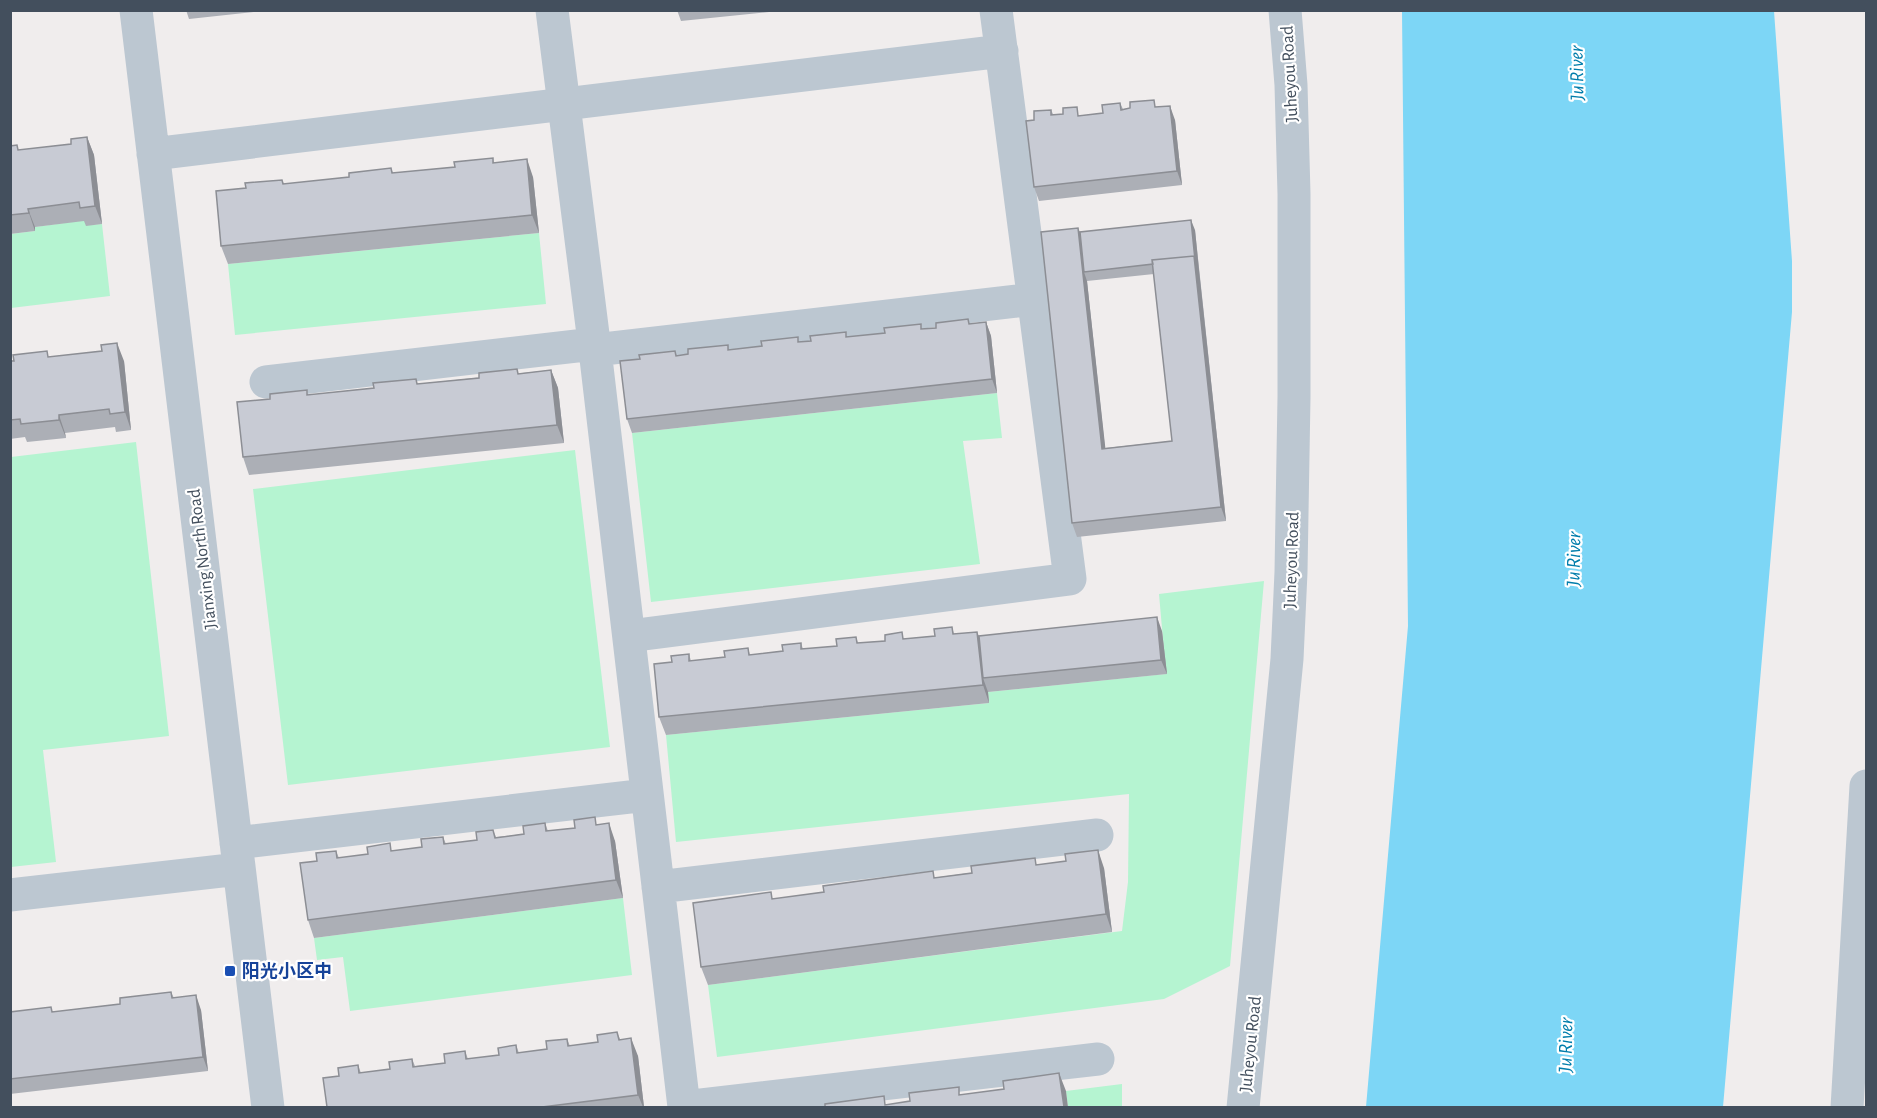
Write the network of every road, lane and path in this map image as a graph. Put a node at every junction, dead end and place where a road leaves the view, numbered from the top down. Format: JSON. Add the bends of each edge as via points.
{"nodes":[{"id":1,"x":136,"y":10,"type":"edge"},
{"id":2,"x":552,"y":10,"type":"edge"},
{"id":3,"x":996,"y":10,"type":"edge"},
{"id":4,"x":1285,"y":10,"type":"edge"},
{"id":5,"x":1002,"y":51,"type":"junction"},
{"id":6,"x":564,"y":105,"type":"junction"},
{"id":7,"x":153,"y":154,"type":"junction"},
{"id":8,"x":1034,"y":299,"type":"junction"},
{"id":9,"x":594,"y":347,"type":"junction"},
{"id":10,"x":266,"y":382,"type":"dead end"},
{"id":11,"x":628,"y":636,"type":"junction"},
{"id":12,"x":1866,"y":786,"type":"edge"},
{"id":13,"x":647,"y":795,"type":"junction"},
{"id":14,"x":1097,"y":836,"type":"dead end"},
{"id":15,"x":237,"y":856,"type":"junction"},
{"id":16,"x":658,"y":887,"type":"junction"},
{"id":17,"x":10,"y":895,"type":"edge"},
{"id":18,"x":1098,"y":1059,"type":"dead end"},
{"id":19,"x":267,"y":1107,"type":"edge"},
{"id":20,"x":1243,"y":1107,"type":"edge"},
{"id":21,"x":1847,"y":1107,"type":"edge"}],
"edges":[{"from":1,"to":7,"type":"street","name":"Jianxing North Road"},
{"from":2,"to":6,"type":"street"},
{"from":3,"to":5,"type":"street"},
{"from":4,"to":20,"type":"street","name":"Juheyou Road","via":[[1294,194],[1291,572],[1287,659]]},
{"from":5,"to":6,"type":"street"},
{"from":5,"to":8,"type":"street"},
{"from":6,"to":7,"type":"street"},
{"from":6,"to":9,"type":"street"},
{"from":7,"to":15,"type":"street","name":"Jianxing North Road"},
{"from":8,"to":9,"type":"street"},
{"from":8,"to":11,"type":"street","via":[[1070,579]]},
{"from":9,"to":10,"type":"street"},
{"from":9,"to":11,"type":"street"},
{"from":11,"to":13,"type":"street"},
{"from":12,"to":21,"type":"street"},
{"from":13,"to":15,"type":"street"},
{"from":13,"to":16,"type":"street"},
{"from":14,"to":16,"type":"street"},
{"from":15,"to":17,"type":"street"},
{"from":15,"to":19,"type":"street","name":"Jianxing North Road"},
{"from":16,"to":18,"type":"street","via":[[684,1107]]}]}
